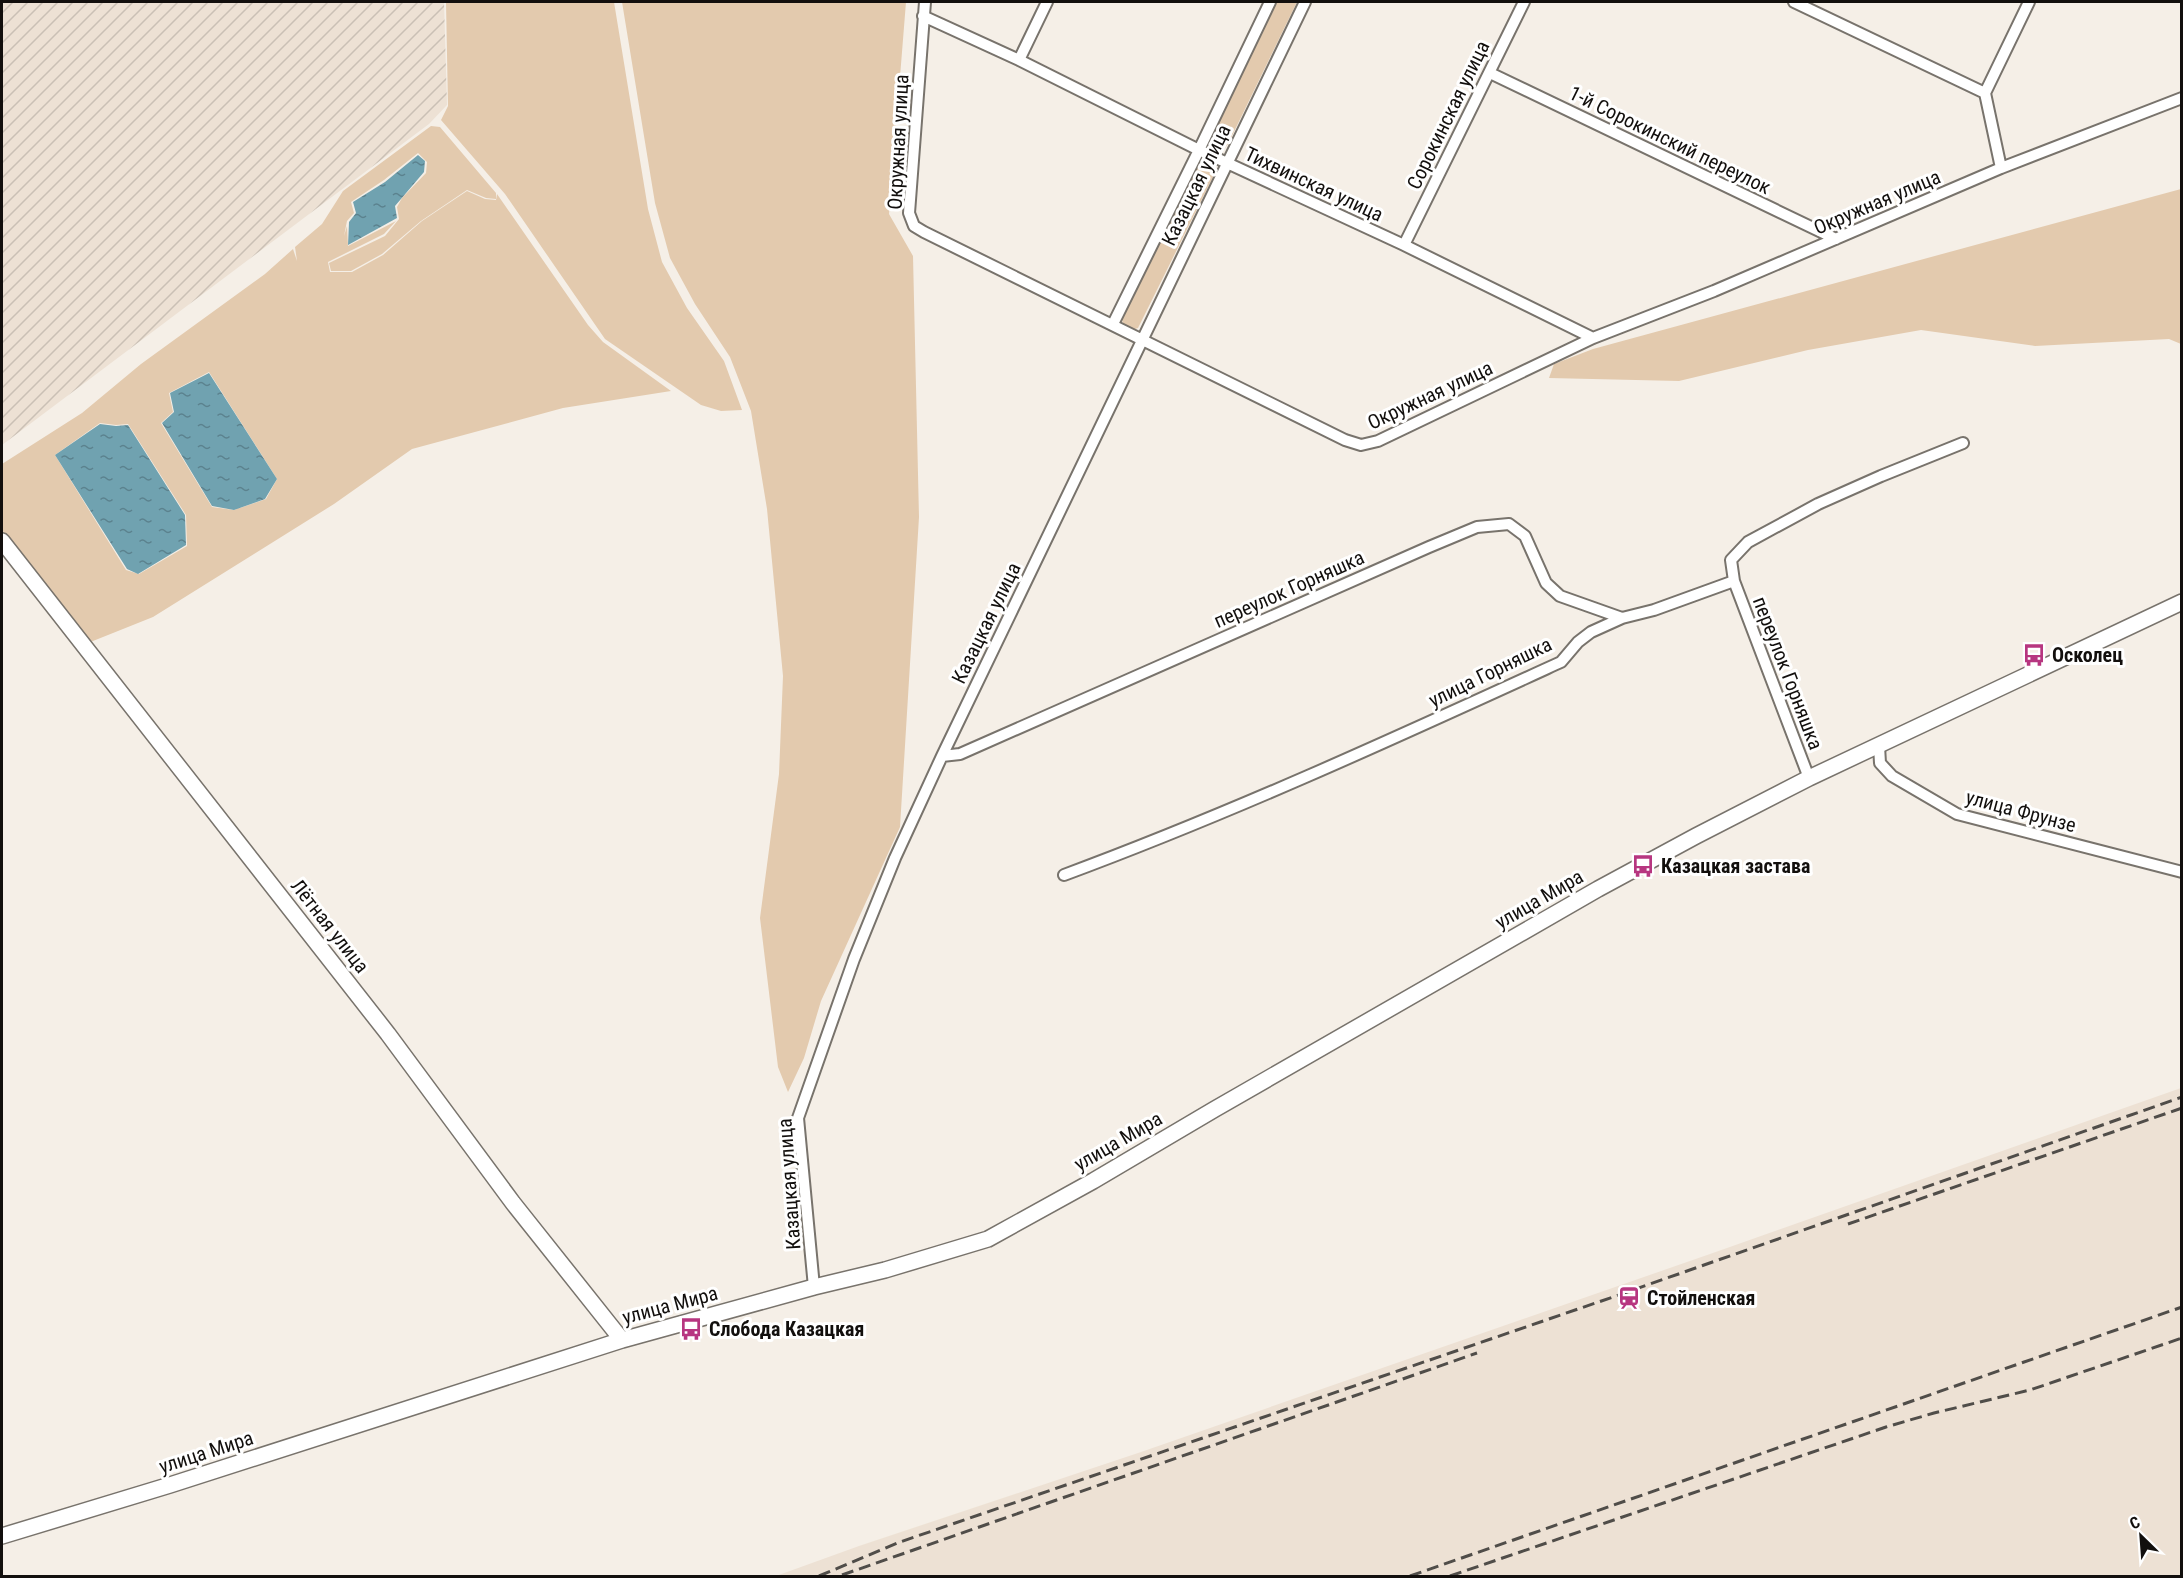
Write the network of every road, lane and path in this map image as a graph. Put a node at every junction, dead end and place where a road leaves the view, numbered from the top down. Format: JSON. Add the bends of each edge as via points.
{"nodes":[{"id":1,"x":925,"y":2,"type":"edge"},
{"id":2,"x":1047,"y":2,"type":"edge"},
{"id":3,"x":1270,"y":2,"type":"edge"},
{"id":4,"x":1305,"y":2,"type":"edge"},
{"id":5,"x":1524,"y":2,"type":"edge"},
{"id":6,"x":1794,"y":2,"type":"edge"},
{"id":7,"x":2029,"y":2,"type":"edge"},
{"id":8,"x":923,"y":15,"type":"junction"},
{"id":9,"x":1019,"y":60,"type":"junction"},
{"id":10,"x":1490,"y":73,"type":"junction"},
{"id":11,"x":1985,"y":93,"type":"junction"},
{"id":12,"x":2181,"y":98,"type":"edge"},
{"id":13,"x":1199,"y":150,"type":"junction"},
{"id":14,"x":1227,"y":163,"type":"junction"},
{"id":15,"x":2001,"y":168,"type":"junction"},
{"id":16,"x":1836,"y":239,"type":"junction"},
{"id":17,"x":1404,"y":245,"type":"junction"},
{"id":18,"x":1113,"y":324,"type":"junction"},
{"id":19,"x":1142,"y":338,"type":"junction"},
{"id":20,"x":1593,"y":338,"type":"junction"},
{"id":21,"x":1963,"y":443,"type":"dead end"},
{"id":22,"x":2,"y":541,"type":"edge"},
{"id":23,"x":1734,"y":581,"type":"junction"},
{"id":24,"x":2181,"y":602,"type":"edge"},
{"id":25,"x":1622,"y":618,"type":"junction"},
{"id":26,"x":1879,"y":746,"type":"junction"},
{"id":27,"x":942,"y":756,"type":"junction"},
{"id":28,"x":1809,"y":778,"type":"junction"},
{"id":29,"x":2181,"y":872,"type":"edge"},
{"id":30,"x":1065,"y":875,"type":"dead end"},
{"id":31,"x":814,"y":1287,"type":"junction"},
{"id":32,"x":622,"y":1340,"type":"junction"},
{"id":33,"x":2,"y":1536,"type":"edge"}],
"edges":[{"from":1,"to":8,"type":"street","name":"Окружная улица"},
{"from":2,"to":9,"type":"street"},
{"from":3,"to":13,"type":"street","name":"Казацкая улица"},
{"from":4,"to":14,"type":"street","name":"Казацкая улица"},
{"from":5,"to":10,"type":"street","name":"Сорокинская улица"},
{"from":6,"to":11,"type":"street"},
{"from":7,"to":11,"type":"street"},
{"from":8,"to":9,"type":"street","name":"Тихвинская улица"},
{"from":8,"to":18,"type":"street","name":"Окружная улица","via":[[909,213],[914,226]]},
{"from":9,"to":13,"type":"street","name":"Тихвинская улица"},
{"from":10,"to":16,"type":"street","name":"1-й Сорокинский переулок"},
{"from":10,"to":17,"type":"street","name":"Сорокинская улица"},
{"from":11,"to":15,"type":"street"},
{"from":12,"to":15,"type":"street","name":"Окружная улица"},
{"from":13,"to":14,"type":"street","name":"Тихвинская улица"},
{"from":13,"to":18,"type":"street","name":"Казацкая улица"},
{"from":14,"to":17,"type":"street","name":"Тихвинская улица"},
{"from":14,"to":19,"type":"street","name":"Казацкая улица"},
{"from":15,"to":16,"type":"street","name":"Окружная улица"},
{"from":16,"to":20,"type":"street","name":"Окружная улица"},
{"from":17,"to":20,"type":"street","name":"Тихвинская улица"},
{"from":18,"to":19,"type":"street","name":"Окружная улица"},
{"from":19,"to":20,"type":"street","name":"Окружная улица","via":[[1360,445],[1378,441]]},
{"from":19,"to":27,"type":"street","name":"Казацкая улица"},
{"from":21,"to":23,"type":"street","via":[[1818,504],[1749,542],[1731,560]]},
{"from":22,"to":32,"type":"main road","name":"Лётная улица"},
{"from":23,"to":25,"type":"street","name":"улица Горняшка"},
{"from":23,"to":28,"type":"street","name":"переулок Горняшка"},
{"from":24,"to":26,"type":"main road","name":"улица Мира"},
{"from":25,"to":27,"type":"street","name":"переулок Горняшка","via":[[1560,596],[1546,583],[1525,536],[1509,524],[1477,527],[960,754]]},
{"from":25,"to":30,"type":"street","name":"улица Горняшка","via":[[1591,632],[1551,667],[1273,793]]},
{"from":26,"to":28,"type":"main road","name":"улица Мира"},
{"from":26,"to":29,"type":"street","name":"улица Фрунзе","via":[[1880,763],[1892,777],[1957,814]]},
{"from":27,"to":31,"type":"street","name":"Казацкая улица","via":[[854,959],[798,1118]]},
{"from":28,"to":31,"type":"main road","name":"улица Мира","via":[[1598,889],[988,1239]]},
{"from":31,"to":32,"type":"main road","name":"улица Мира"},
{"from":32,"to":33,"type":"main road","name":"улица Мира"}]}
